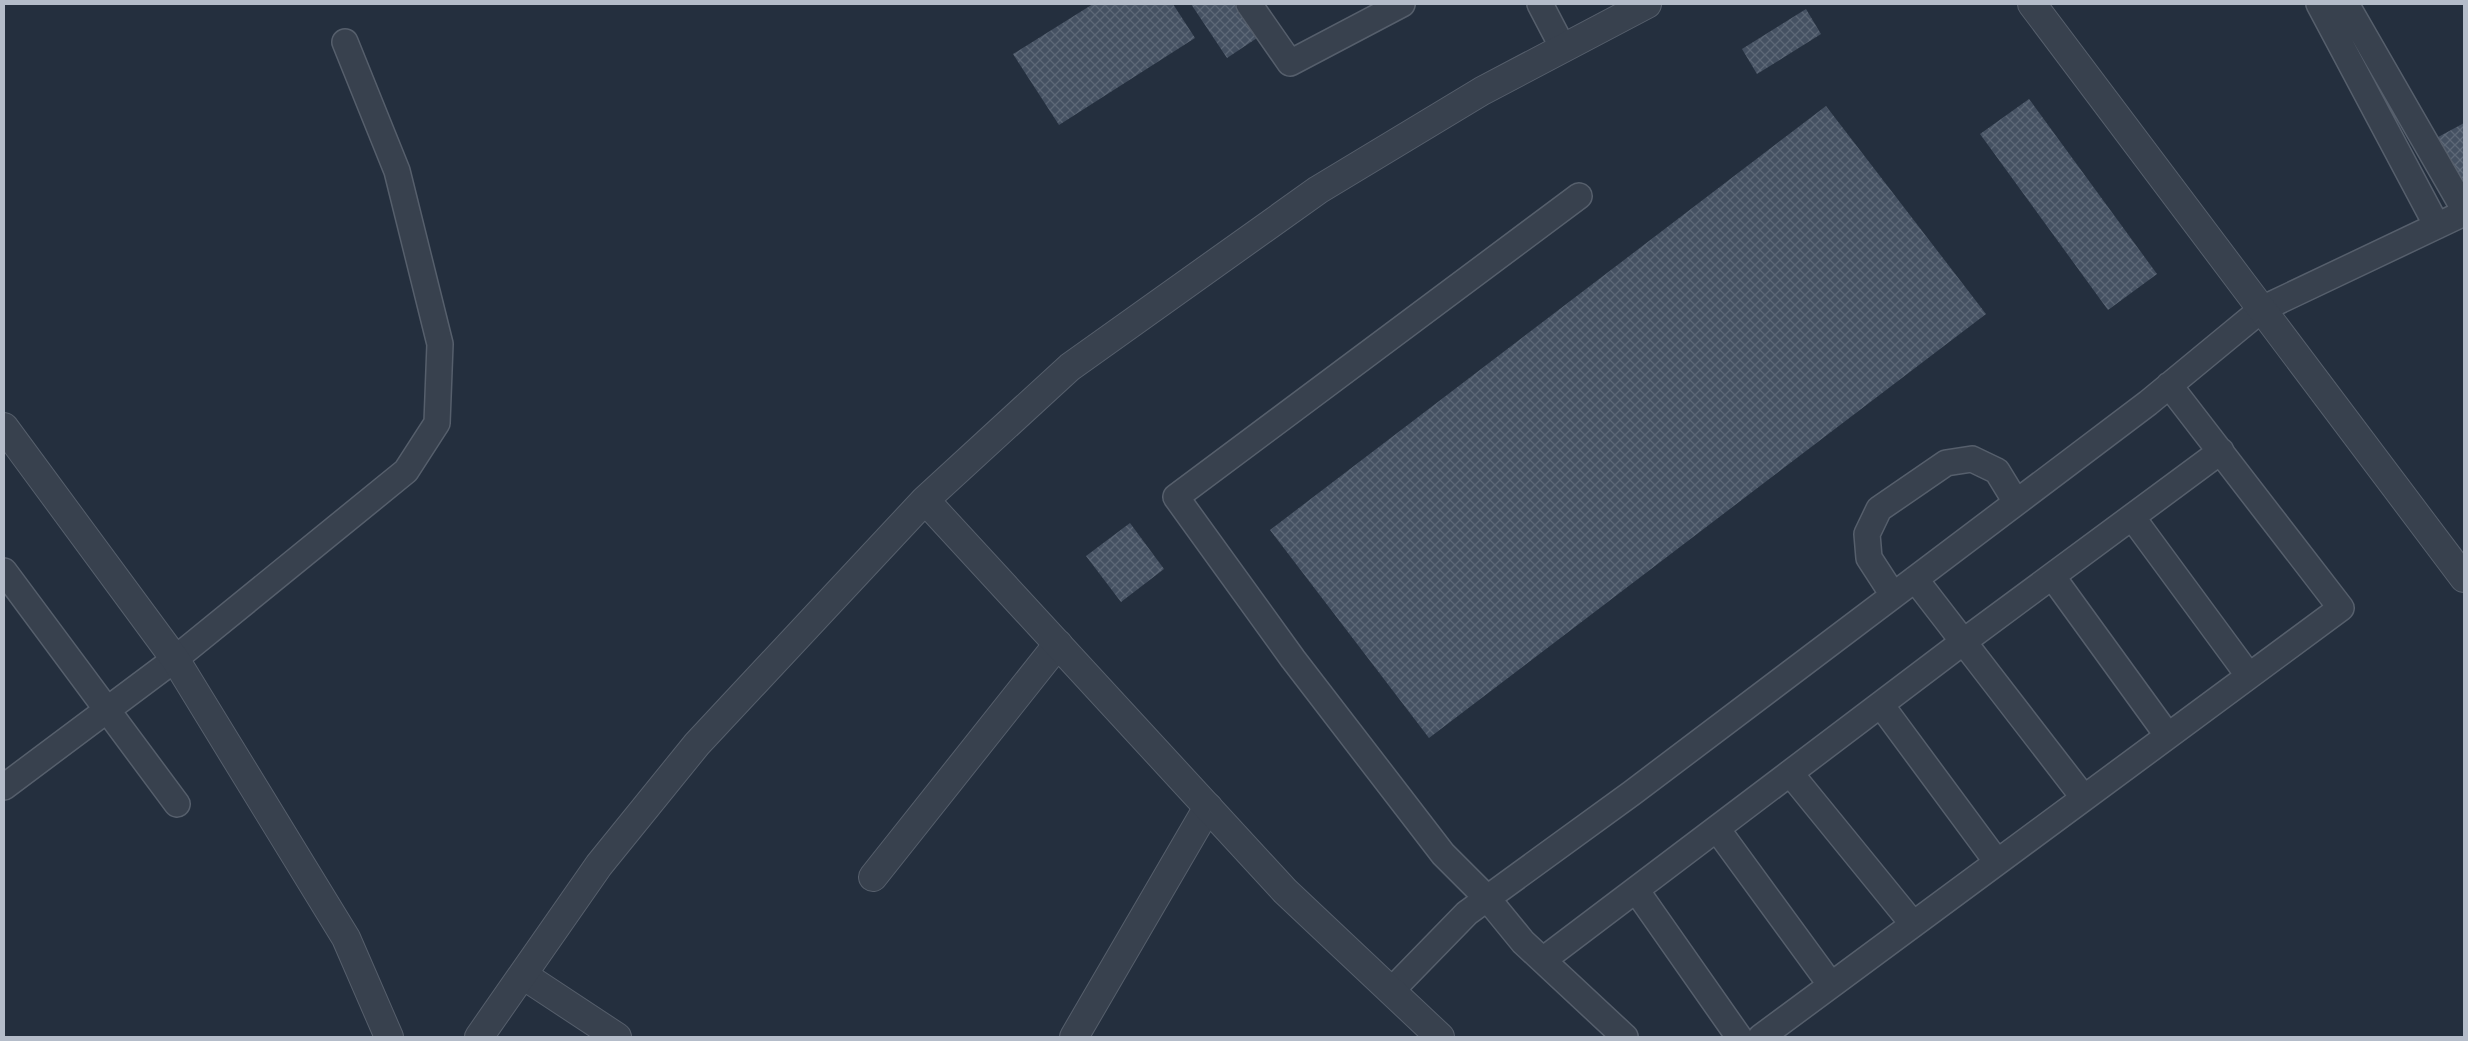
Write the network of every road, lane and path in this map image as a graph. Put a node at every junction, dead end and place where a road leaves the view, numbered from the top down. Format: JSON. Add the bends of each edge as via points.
{"nodes":[{"id":1,"x":1249,"y":4,"type":"edge"},
{"id":2,"x":1402,"y":4,"type":"edge"},
{"id":3,"x":1647,"y":4,"type":"edge"},
{"id":4,"x":2032,"y":4,"type":"edge"},
{"id":5,"x":2319,"y":4,"type":"edge"},
{"id":6,"x":2346,"y":4,"type":"edge"},
{"id":7,"x":1544,"y":10,"type":"edge"},
{"id":8,"x":345,"y":42,"type":"dead end"},
{"id":9,"x":1563,"y":48,"type":"junction"},
{"id":10,"x":1578,"y":196,"type":"dead end"},
{"id":11,"x":2464,"y":209,"type":"edge"},
{"id":12,"x":2464,"y":214,"type":"edge"},
{"id":13,"x":2436,"y":226,"type":"junction"},
{"id":14,"x":2262,"y":309,"type":"junction"},
{"id":15,"x":2169,"y":385,"type":"junction"},
{"id":16,"x":4,"y":427,"type":"edge"},
{"id":17,"x":2221,"y":451,"type":"junction"},
{"id":18,"x":925,"y":500,"type":"junction"},
{"id":19,"x":2016,"y":502,"type":"junction"},
{"id":20,"x":2132,"y":517,"type":"junction"},
{"id":21,"x":4,"y":571,"type":"edge"},
{"id":22,"x":2052,"y":576,"type":"junction"},
{"id":23,"x":2464,"y":578,"type":"edge"},
{"id":24,"x":1915,"y":579,"type":"junction"},
{"id":25,"x":1893,"y":595,"type":"junction"},
{"id":26,"x":1963,"y":642,"type":"junction"},
{"id":27,"x":1058,"y":644,"type":"junction"},
{"id":28,"x":175,"y":659,"type":"junction"},
{"id":29,"x":2248,"y":676,"type":"junction"},
{"id":30,"x":1881,"y":705,"type":"junction"},
{"id":31,"x":107,"y":712,"type":"junction"},
{"id":32,"x":2168,"y":736,"type":"junction"},
{"id":33,"x":1790,"y":773,"type":"junction"},
{"id":34,"x":4,"y":787,"type":"edge"},
{"id":35,"x":2084,"y":798,"type":"junction"},
{"id":36,"x":177,"y":804,"type":"dead end"},
{"id":37,"x":1208,"y":807,"type":"junction"},
{"id":38,"x":1717,"y":829,"type":"junction"},
{"id":39,"x":1996,"y":862,"type":"junction"},
{"id":40,"x":873,"y":877,"type":"dead end"},
{"id":41,"x":1636,"y":890,"type":"junction"},
{"id":42,"x":1487,"y":898,"type":"junction"},
{"id":43,"x":1913,"y":924,"type":"junction"},
{"id":44,"x":1543,"y":960,"type":"junction"},
{"id":45,"x":523,"y":975,"type":"junction"},
{"id":46,"x":1830,"y":984,"type":"junction"},
{"id":47,"x":1391,"y":991,"type":"junction"},
{"id":48,"x":389,"y":1037,"type":"edge"},
{"id":49,"x":480,"y":1037,"type":"edge"},
{"id":50,"x":617,"y":1037,"type":"edge"},
{"id":51,"x":1074,"y":1037,"type":"edge"},
{"id":52,"x":1440,"y":1037,"type":"edge"},
{"id":53,"x":1625,"y":1037,"type":"edge"},
{"id":54,"x":1738,"y":1037,"type":"edge"},
{"id":55,"x":1761,"y":1037,"type":"edge"}],
"edges":[{"from":1,"to":2,"type":"lane","via":[[1290,64]]},
{"from":3,"to":9,"type":"street"},
{"from":4,"to":14,"type":"street"},
{"from":5,"to":13,"type":"lane"},
{"from":6,"to":11,"type":"lane"},
{"from":7,"to":9,"type":"lane"},
{"from":8,"to":28,"type":"lane","via":[[397,171],[440,344],[437,423],[406,471]]},
{"from":9,"to":18,"type":"street","via":[[1482,91],[1318,190],[1070,367]]},
{"from":10,"to":42,"type":"lane","via":[[1176,497],[1293,659],[1443,854]]},
{"from":12,"to":13,"type":"lane"},
{"from":13,"to":14,"type":"lane"},
{"from":14,"to":15,"type":"lane"},
{"from":14,"to":23,"type":"street"},
{"from":15,"to":17,"type":"lane"},
{"from":15,"to":19,"type":"lane"},
{"from":16,"to":28,"type":"street"},
{"from":17,"to":20,"type":"lane"},
{"from":17,"to":29,"type":"lane","via":[[2341,608]]},
{"from":18,"to":27,"type":"street"},
{"from":18,"to":45,"type":"street","via":[[697,744],[599,864]]},
{"from":19,"to":24,"type":"lane"},
{"from":19,"to":25,"type":"lane","via":[[1997,471],[1972,459],[1946,463],[1879,509],[1867,534],[1869,558]]},
{"from":20,"to":22,"type":"lane"},
{"from":20,"to":29,"type":"lane"},
{"from":21,"to":31,"type":"lane"},
{"from":22,"to":26,"type":"lane"},
{"from":22,"to":32,"type":"lane"},
{"from":24,"to":25,"type":"lane"},
{"from":24,"to":26,"type":"lane"},
{"from":25,"to":42,"type":"lane","via":[[1632,794]]},
{"from":26,"to":30,"type":"lane"},
{"from":26,"to":35,"type":"lane"},
{"from":27,"to":37,"type":"street"},
{"from":27,"to":40,"type":"street"},
{"from":28,"to":31,"type":"lane"},
{"from":28,"to":48,"type":"street","via":[[346,938]]},
{"from":29,"to":32,"type":"lane"},
{"from":30,"to":33,"type":"lane"},
{"from":30,"to":39,"type":"lane"},
{"from":31,"to":34,"type":"lane"},
{"from":31,"to":36,"type":"lane"},
{"from":32,"to":35,"type":"lane"},
{"from":33,"to":38,"type":"lane"},
{"from":33,"to":43,"type":"lane"},
{"from":35,"to":39,"type":"lane"},
{"from":37,"to":47,"type":"street","via":[[1285,891]]},
{"from":37,"to":51,"type":"street"},
{"from":38,"to":41,"type":"lane"},
{"from":38,"to":46,"type":"lane"},
{"from":39,"to":43,"type":"lane"},
{"from":41,"to":44,"type":"lane"},
{"from":41,"to":54,"type":"lane"},
{"from":42,"to":44,"type":"lane","via":[[1523,942]]},
{"from":42,"to":47,"type":"lane","via":[[1467,913]]},
{"from":43,"to":46,"type":"lane"},
{"from":44,"to":53,"type":"lane"},
{"from":45,"to":49,"type":"street"},
{"from":45,"to":50,"type":"street"},
{"from":46,"to":55,"type":"lane"},
{"from":47,"to":52,"type":"street"}]}
